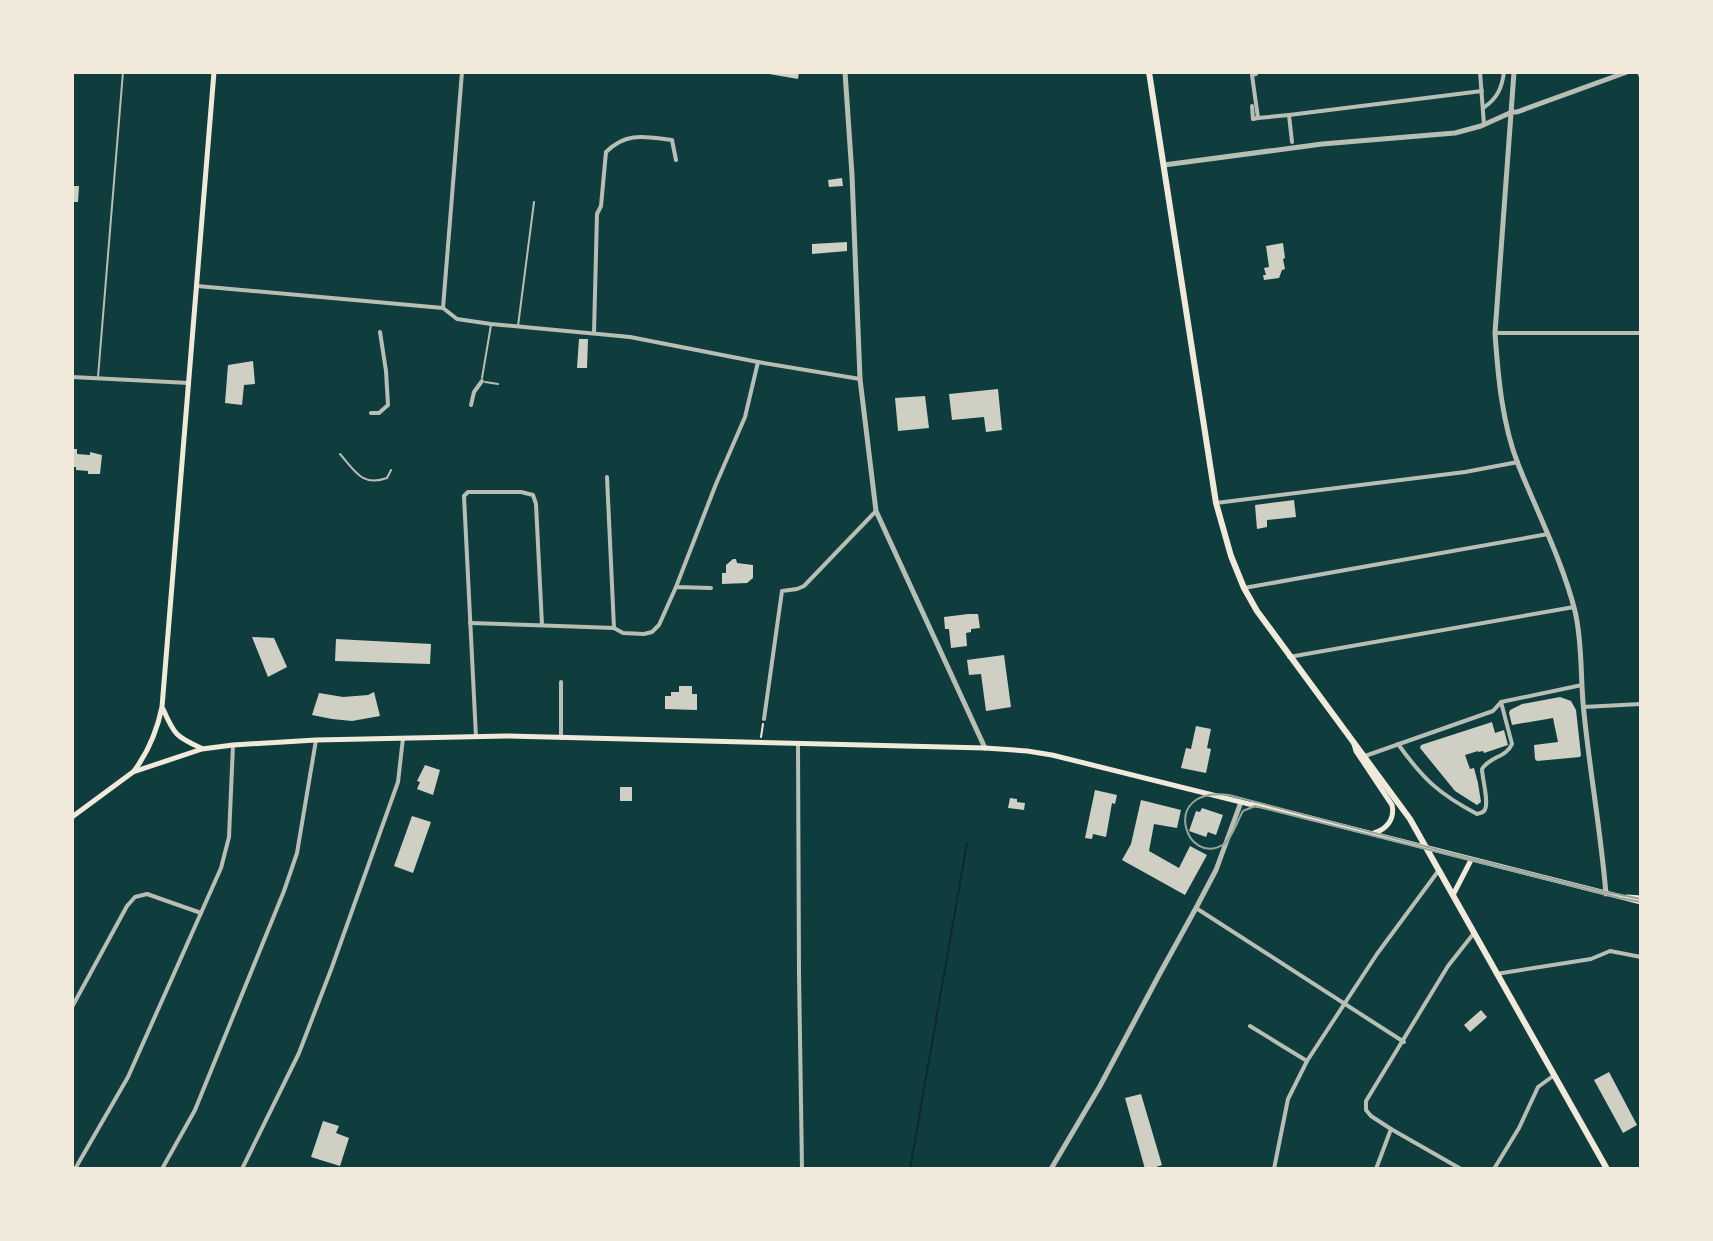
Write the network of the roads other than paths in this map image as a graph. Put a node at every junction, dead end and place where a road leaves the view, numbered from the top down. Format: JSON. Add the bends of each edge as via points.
{"nodes":[{"id":1,"x":123,"y":72,"type":"edge"},
{"id":2,"x":214,"y":72,"type":"edge"},
{"id":3,"x":462,"y":72,"type":"edge"},
{"id":4,"x":845,"y":72,"type":"edge"},
{"id":5,"x":1149,"y":72,"type":"edge"},
{"id":6,"x":1480,"y":72,"type":"edge"},
{"id":7,"x":1504,"y":72,"type":"edge"},
{"id":8,"x":1514,"y":72,"type":"edge"},
{"id":9,"x":1627,"y":72,"type":"edge"},
{"id":10,"x":1256,"y":74,"type":"edge"},
{"id":11,"x":1482,"y":91,"type":"junction"},
{"id":12,"x":1252,"y":106,"type":"dead end"},
{"id":13,"x":1483,"y":108,"type":"junction"},
{"id":14,"x":1512,"y":112,"type":"junction"},
{"id":15,"x":1289,"y":115,"type":"junction"},
{"id":16,"x":1258,"y":118,"type":"junction"},
{"id":17,"x":1484,"y":125,"type":"junction"},
{"id":18,"x":1292,"y":142,"type":"dead end"},
{"id":19,"x":676,"y":160,"type":"dead end"},
{"id":20,"x":1164,"y":165,"type":"junction"},
{"id":21,"x":534,"y":202,"type":"dead end"},
{"id":22,"x":197,"y":286,"type":"junction"},
{"id":23,"x":443,"y":308,"type":"junction"},
{"id":24,"x":491,"y":324,"type":"junction"},
{"id":25,"x":518,"y":327,"type":"junction"},
{"id":26,"x":380,"y":332,"type":"dead end"},
{"id":27,"x":594,"y":333,"type":"junction"},
{"id":28,"x":1495,"y":333,"type":"junction"},
{"id":29,"x":1641,"y":333,"type":"edge"},
{"id":30,"x":758,"y":362,"type":"junction"},
{"id":31,"x":72,"y":377,"type":"edge"},
{"id":32,"x":98,"y":378,"type":"junction"},
{"id":33,"x":860,"y":379,"type":"junction"},
{"id":34,"x":482,"y":381,"type":"junction"},
{"id":35,"x":189,"y":383,"type":"junction"},
{"id":36,"x":498,"y":384,"type":"dead end"},
{"id":37,"x":471,"y":405,"type":"dead end"},
{"id":38,"x":371,"y":413,"type":"dead end"},
{"id":39,"x":340,"y":454,"type":"dead end"},
{"id":40,"x":1518,"y":462,"type":"junction"},
{"id":41,"x":391,"y":470,"type":"dead end"},
{"id":42,"x":607,"y":477,"type":"dead end"},
{"id":43,"x":1216,"y":503,"type":"junction"},
{"id":44,"x":876,"y":511,"type":"junction"},
{"id":45,"x":1548,"y":534,"type":"junction"},
{"id":46,"x":676,"y":587,"type":"junction"},
{"id":47,"x":711,"y":588,"type":"dead end"},
{"id":48,"x":1244,"y":588,"type":"junction"},
{"id":49,"x":170,"y":594,"type":"junction"},
{"id":50,"x":1574,"y":607,"type":"junction"},
{"id":51,"x":470,"y":623,"type":"junction"},
{"id":52,"x":542,"y":625,"type":"junction"},
{"id":53,"x":614,"y":628,"type":"junction"},
{"id":54,"x":165,"y":633,"type":"dead end"},
{"id":55,"x":1289,"y":657,"type":"junction"},
{"id":56,"x":561,"y":682,"type":"dead end"},
{"id":57,"x":1582,"y":685,"type":"junction"},
{"id":58,"x":1501,"y":702,"type":"junction"},
{"id":59,"x":1641,"y":704,"type":"edge"},
{"id":60,"x":162,"y":707,"type":"junction"},
{"id":61,"x":1583,"y":707,"type":"junction"},
{"id":62,"x":764,"y":719,"type":"road end"},
{"id":63,"x":476,"y":737,"type":"junction"},
{"id":64,"x":403,"y":738,"type":"junction"},
{"id":65,"x":561,"y":738,"type":"junction"},
{"id":66,"x":1352,"y":739,"type":"junction"},
{"id":67,"x":316,"y":740,"type":"junction"},
{"id":68,"x":798,"y":743,"type":"junction"},
{"id":69,"x":1398,"y":744,"type":"junction"},
{"id":70,"x":233,"y":745,"type":"junction"},
{"id":71,"x":985,"y":748,"type":"junction"},
{"id":72,"x":202,"y":749,"type":"junction"},
{"id":73,"x":1365,"y":756,"type":"junction"},
{"id":74,"x":133,"y":772,"type":"junction"},
{"id":75,"x":1241,"y":802,"type":"junction"},
{"id":76,"x":72,"y":817,"type":"edge"},
{"id":77,"x":1374,"y":834,"type":"junction"},
{"id":78,"x":1428,"y":848,"type":"junction"},
{"id":79,"x":1471,"y":860,"type":"junction"},
{"id":80,"x":1439,"y":870,"type":"junction"},
{"id":81,"x":1606,"y":894,"type":"junction"},
{"id":82,"x":1453,"y":895,"type":"junction"},
{"id":83,"x":1641,"y":900,"type":"edge"},
{"id":84,"x":1196,"y":908,"type":"junction"},
{"id":85,"x":201,"y":913,"type":"junction"},
{"id":86,"x":1474,"y":933,"type":"junction"},
{"id":87,"x":1641,"y":957,"type":"edge"},
{"id":88,"x":1496,"y":974,"type":"junction"},
{"id":89,"x":1345,"y":1005,"type":"junction"},
{"id":90,"x":72,"y":1007,"type":"edge"},
{"id":91,"x":1250,"y":1026,"type":"dead end"},
{"id":92,"x":1404,"y":1042,"type":"junction"},
{"id":93,"x":1307,"y":1061,"type":"junction"},
{"id":94,"x":1553,"y":1076,"type":"junction"},
{"id":95,"x":1391,"y":1129,"type":"junction"},
{"id":96,"x":75,"y":1169,"type":"edge"},
{"id":97,"x":162,"y":1169,"type":"edge"},
{"id":98,"x":242,"y":1169,"type":"edge"},
{"id":99,"x":802,"y":1169,"type":"edge"},
{"id":100,"x":1051,"y":1169,"type":"edge"},
{"id":101,"x":1274,"y":1169,"type":"edge"},
{"id":102,"x":1376,"y":1169,"type":"edge"},
{"id":103,"x":1461,"y":1169,"type":"edge"},
{"id":104,"x":1494,"y":1169,"type":"edge"},
{"id":105,"x":1607,"y":1169,"type":"edge"}],
"edges":[{"from":1,"to":32,"type":"lane"},
{"from":2,"to":22,"type":"main road"},
{"from":3,"to":23,"type":"street"},
{"from":4,"to":33,"type":"street"},
{"from":5,"to":20,"type":"main road"},
{"from":6,"to":11,"type":"street"},
{"from":7,"to":13,"type":"street","via":[[1501,89]]},
{"from":8,"to":14,"type":"street"},
{"from":9,"to":14,"type":"street"},
{"from":10,"to":16,"type":"street","via":[[1252,75]]},
{"from":11,"to":13,"type":"street"},
{"from":11,"to":15,"type":"street"},
{"from":12,"to":16,"type":"street","via":[[1253,119]]},
{"from":13,"to":17,"type":"street"},
{"from":14,"to":17,"type":"street"},
{"from":14,"to":28,"type":"street"},
{"from":15,"to":16,"type":"street"},
{"from":15,"to":18,"type":"street"},
{"from":17,"to":20,"type":"street","via":[[1455,133]]},
{"from":19,"to":27,"type":"street","via":[[672,140],[638,136],[616,142],[606,152],[597,214]]},
{"from":20,"to":43,"type":"main road"},
{"from":21,"to":25,"type":"lane"},
{"from":22,"to":23,"type":"street"},
{"from":22,"to":35,"type":"main road"},
{"from":23,"to":24,"type":"street","via":[[457,319]]},
{"from":24,"to":25,"type":"street"},
{"from":24,"to":34,"type":"lane"},
{"from":25,"to":27,"type":"street"},
{"from":26,"to":38,"type":"street","via":[[388,405]]},
{"from":27,"to":30,"type":"street"},
{"from":28,"to":29,"type":"street"},
{"from":28,"to":40,"type":"street","via":[[1503,404]]},
{"from":30,"to":33,"type":"street"},
{"from":30,"to":46,"type":"street","via":[[745,417]]},
{"from":31,"to":32,"type":"street"},
{"from":32,"to":35,"type":"street"},
{"from":33,"to":44,"type":"street"},
{"from":34,"to":36,"type":"lane"},
{"from":34,"to":37,"type":"street"},
{"from":35,"to":49,"type":"main road"},
{"from":39,"to":41,"type":"lane","via":[[363,479],[377,482]]},
{"from":40,"to":43,"type":"street"},
{"from":40,"to":45,"type":"street"},
{"from":42,"to":53,"type":"street"},
{"from":43,"to":48,"type":"main road"},
{"from":44,"to":62,"type":"street","via":[[804,586],[782,591]]},
{"from":44,"to":71,"type":"street"},
{"from":45,"to":48,"type":"street"},
{"from":45,"to":50,"type":"street"},
{"from":46,"to":47,"type":"street"},
{"from":46,"to":53,"type":"street","via":[[652,632],[623,633]]},
{"from":48,"to":55,"type":"main road"},
{"from":49,"to":54,"type":"main road"},
{"from":49,"to":60,"type":"main road"},
{"from":50,"to":55,"type":"street"},
{"from":50,"to":57,"type":"street"},
{"from":51,"to":52,"type":"street"},
{"from":51,"to":52,"type":"street","via":[[464,496],[521,492],[533,495],[536,504]]},
{"from":51,"to":63,"type":"street"},
{"from":52,"to":53,"type":"street"},
{"from":55,"to":66,"type":"main road"},
{"from":56,"to":65,"type":"street"},
{"from":57,"to":58,"type":"street"},
{"from":57,"to":61,"type":"street"},
{"from":58,"to":69,"type":"street","via":[[1493,711]]},
{"from":58,"to":69,"type":"street","via":[[1512,744],[1482,769],[1487,802],[1483,812],[1477,814],[1434,788]]},
{"from":59,"to":61,"type":"street"},
{"from":60,"to":72,"type":"main road","via":[[181,739]]},
{"from":60,"to":74,"type":"main road","via":[[150,745]]},
{"from":61,"to":81,"type":"street"},
{"from":63,"to":64,"type":"main road"},
{"from":63,"to":65,"type":"main road"},
{"from":64,"to":67,"type":"main road"},
{"from":64,"to":98,"type":"street","via":[[398,782],[330,972],[299,1053]]},
{"from":65,"to":68,"type":"main road"},
{"from":66,"to":73,"type":"main road"},
{"from":66,"to":77,"type":"main road","via":[[1394,811],[1386,828]]},
{"from":67,"to":70,"type":"main road"},
{"from":67,"to":97,"type":"street","via":[[297,853],[284,891],[195,1110]]},
{"from":68,"to":71,"type":"main road"},
{"from":68,"to":99,"type":"street"},
{"from":69,"to":73,"type":"street"},
{"from":70,"to":72,"type":"main road"},
{"from":70,"to":85,"type":"street","via":[[229,837]]},
{"from":71,"to":75,"type":"main road","via":[[1052,755]]},
{"from":72,"to":74,"type":"main road"},
{"from":73,"to":78,"type":"main road"},
{"from":74,"to":76,"type":"main road"},
{"from":75,"to":77,"type":"main road"},
{"from":75,"to":84,"type":"street"},
{"from":77,"to":78,"type":"main road"},
{"from":78,"to":79,"type":"main road"},
{"from":78,"to":80,"type":"main road"},
{"from":79,"to":81,"type":"main road"},
{"from":79,"to":82,"type":"main road"},
{"from":80,"to":82,"type":"main road"},
{"from":80,"to":89,"type":"street"},
{"from":81,"to":83,"type":"main road"},
{"from":82,"to":86,"type":"main road"},
{"from":84,"to":89,"type":"street"},
{"from":84,"to":100,"type":"street"},
{"from":85,"to":90,"type":"street","via":[[147,894],[135,897]]},
{"from":85,"to":96,"type":"street","via":[[128,1077]]},
{"from":86,"to":88,"type":"main road"},
{"from":86,"to":92,"type":"street","via":[[1448,966]]},
{"from":87,"to":88,"type":"street","via":[[1610,951],[1591,959]]},
{"from":88,"to":94,"type":"main road"},
{"from":89,"to":92,"type":"street"},
{"from":89,"to":93,"type":"street"},
{"from":91,"to":93,"type":"street"},
{"from":92,"to":95,"type":"street","via":[[1366,1101],[1371,1116]]},
{"from":93,"to":101,"type":"street","via":[[1288,1099]]},
{"from":94,"to":104,"type":"street","via":[[1538,1087]]},
{"from":94,"to":105,"type":"main road"},
{"from":95,"to":102,"type":"street"},
{"from":95,"to":103,"type":"street"}]}
